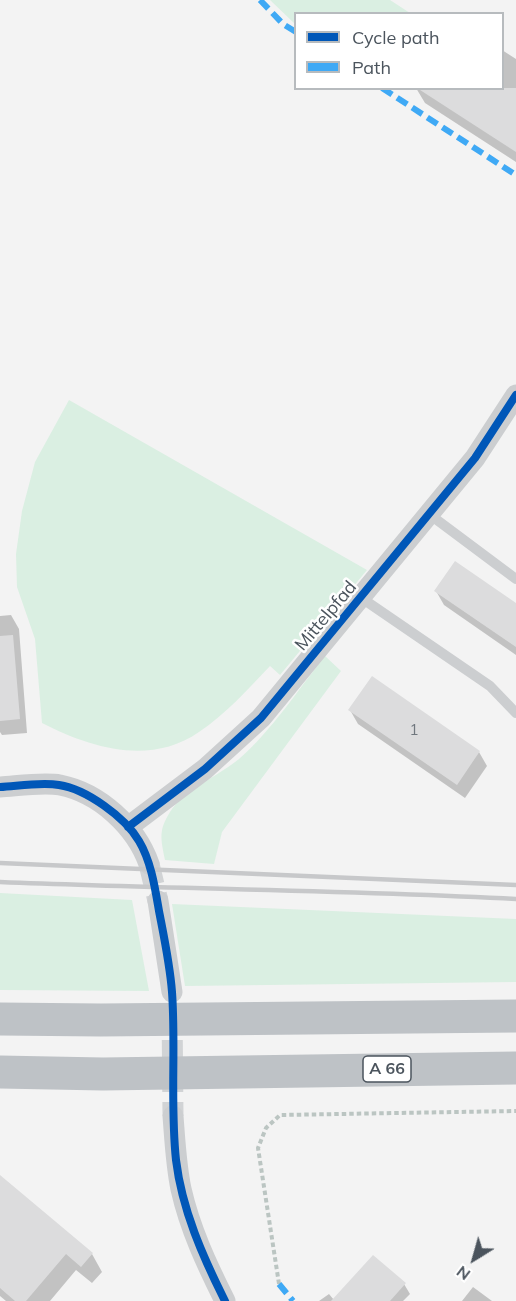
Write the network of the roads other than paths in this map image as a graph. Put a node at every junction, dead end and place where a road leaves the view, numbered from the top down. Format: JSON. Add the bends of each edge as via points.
{"nodes":[{"id":1,"x":516,"y":395,"type":"edge"},
{"id":2,"x":429,"y":514,"type":"junction"},
{"id":3,"x":516,"y":579,"type":"edge"},
{"id":4,"x":360,"y":597,"type":"junction"},
{"id":5,"x":516,"y":713,"type":"edge"},
{"id":6,"x":0,"y":787,"type":"edge"},
{"id":7,"x":128,"y":827,"type":"junction"},
{"id":8,"x":149,"y":864,"type":"tunnel mouth"},
{"id":9,"x":158,"y":901,"type":"tunnel mouth"},
{"id":10,"x":172,"y":992,"type":"tunnel mouth"},
{"id":11,"x":516,"y":1016,"type":"edge"},
{"id":12,"x":0,"y":1019,"type":"edge"},
{"id":13,"x":516,"y":1068,"type":"edge"},
{"id":14,"x":0,"y":1072,"type":"edge"},
{"id":15,"x":173,"y":1116,"type":"tunnel mouth"},
{"id":16,"x":225,"y":1301,"type":"edge"}],
"edges":[{"from":1,"to":2,"type":"street","name":"Mittelpfad","via":[[475,458]]},
{"from":2,"to":3,"type":"lane"},
{"from":2,"to":4,"type":"street","name":"Mittelpfad"},
{"from":4,"to":5,"type":"lane","via":[[490,686]]},
{"from":4,"to":7,"type":"street","name":"Mittelpfad","via":[[261,718],[205,769]]},
{"from":6,"to":7,"type":"street","via":[[58,784],[75,789]]},
{"from":7,"to":8,"type":"street","via":[[139,840]]},
{"from":9,"to":10,"type":"street"},
{"from":11,"to":12,"type":"highway"},
{"from":13,"to":14,"type":"highway","number":"A 66"},
{"from":15,"to":16,"type":"street","via":[[182,1191],[203,1257]]}]}
